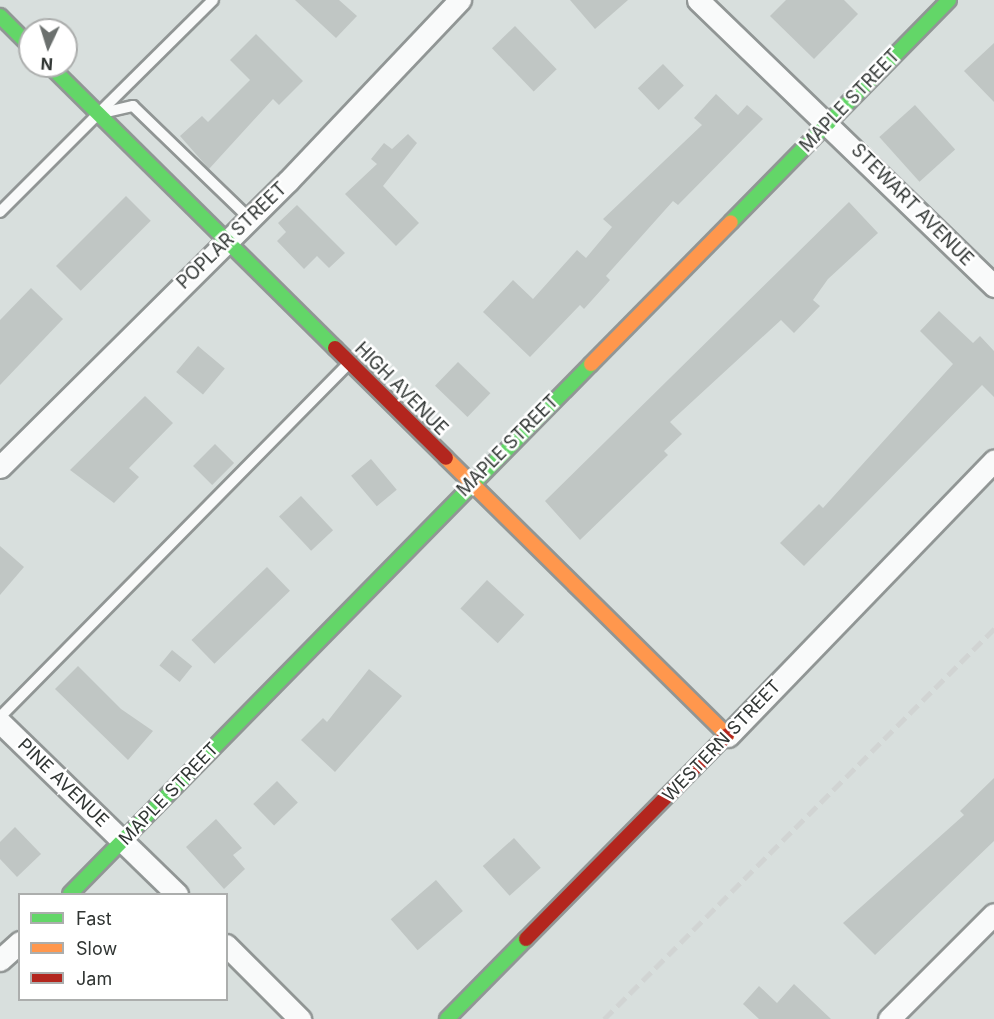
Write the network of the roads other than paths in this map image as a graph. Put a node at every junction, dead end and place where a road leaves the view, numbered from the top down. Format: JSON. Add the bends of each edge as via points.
{"nodes":[{"id":1,"x":213,"y":0,"type":"edge"},
{"id":2,"x":460,"y":0,"type":"edge"},
{"id":3,"x":699,"y":0,"type":"edge"},
{"id":4,"x":949,"y":0,"type":"edge"},
{"id":5,"x":0,"y":16,"type":"edge"},
{"id":6,"x":18,"y":34,"type":"edge"},
{"id":7,"x":62,"y":78,"type":"edge"},
{"id":8,"x":98,"y":114,"type":"junction"},
{"id":9,"x":828,"y":123,"type":"junction"},
{"id":10,"x":0,"y":212,"type":"edge"},
{"id":11,"x":250,"y":219,"type":"junction"},
{"id":12,"x":227,"y":241,"type":"junction"},
{"id":13,"x":994,"y":286,"type":"edge"},
{"id":14,"x":350,"y":363,"type":"junction"},
{"id":15,"x":994,"y":461,"type":"edge"},
{"id":16,"x":0,"y":467,"type":"edge"},
{"id":17,"x":470,"y":483,"type":"junction"},
{"id":18,"x":0,"y":717,"type":"edge"},
{"id":19,"x":0,"y":722,"type":"edge"},
{"id":20,"x":728,"y":736,"type":"junction"},
{"id":21,"x":124,"y":841,"type":"junction"},
{"id":22,"x":71,"y":893,"type":"edge"},
{"id":23,"x":176,"y":893,"type":"edge"},
{"id":24,"x":994,"y":914,"type":"edge"},
{"id":25,"x":18,"y":944,"type":"edge"},
{"id":26,"x":228,"y":947,"type":"edge"},
{"id":27,"x":0,"y":960,"type":"edge"},
{"id":28,"x":300,"y":1019,"type":"edge"},
{"id":29,"x":447,"y":1019,"type":"edge"},
{"id":30,"x":889,"y":1019,"type":"edge"}],
"edges":[{"from":1,"to":8,"type":"lane"},
{"from":2,"to":11,"type":"street","name":"POPLAR STREET"},
{"from":3,"to":9,"type":"street","name":"STEWART AVENUE"},
{"from":4,"to":9,"type":"street","name":"MAPLE STREET"},
{"from":5,"to":6,"type":"street"},
{"from":7,"to":8,"type":"street","name":"HIGH AVENUE"},
{"from":8,"to":10,"type":"lane"},
{"from":8,"to":11,"type":"lane","via":[[133,106]]},
{"from":8,"to":12,"type":"street","name":"HIGH AVENUE"},
{"from":9,"to":13,"type":"street","name":"STEWART AVENUE"},
{"from":9,"to":17,"type":"street","name":"MAPLE STREET"},
{"from":11,"to":12,"type":"street","name":"POPLAR STREET"},
{"from":12,"to":14,"type":"street","name":"HIGH AVENUE"},
{"from":12,"to":16,"type":"street","name":"POPLAR STREET"},
{"from":14,"to":17,"type":"street","name":"HIGH AVENUE"},
{"from":14,"to":18,"type":"lane"},
{"from":15,"to":20,"type":"street","name":"WESTERN STREET"},
{"from":17,"to":20,"type":"street","name":"HIGH AVENUE"},
{"from":17,"to":21,"type":"street","name":"MAPLE STREET"},
{"from":19,"to":21,"type":"street","name":"PINE AVENUE"},
{"from":20,"to":29,"type":"street","name":"WESTERN STREET"},
{"from":21,"to":22,"type":"street","name":"MAPLE STREET"},
{"from":21,"to":23,"type":"street","name":"PINE AVENUE"},
{"from":24,"to":30,"type":"street"},
{"from":25,"to":27,"type":"street"},
{"from":26,"to":28,"type":"street"}]}
